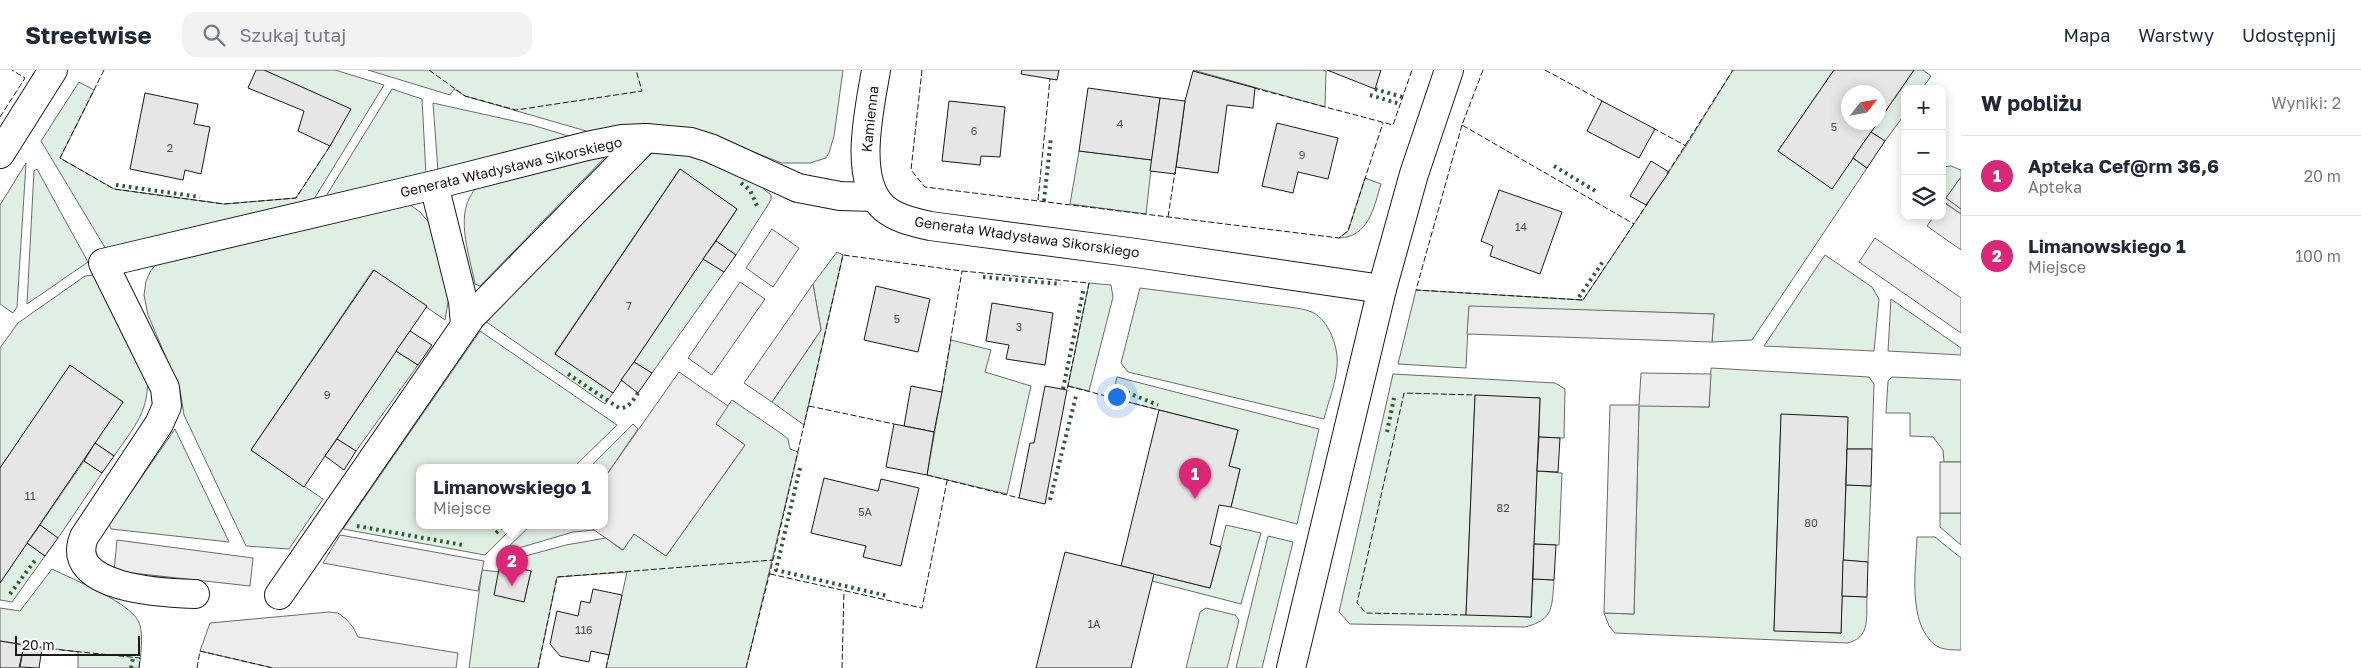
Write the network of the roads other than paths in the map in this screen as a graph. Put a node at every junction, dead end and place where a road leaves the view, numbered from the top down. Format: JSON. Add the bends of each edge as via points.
{"nodes":[{"id":1,"x":53,"y":70,"type":"edge"},
{"id":2,"x":876,"y":70,"type":"edge"},
{"id":3,"x":1449,"y":70,"type":"edge"},
{"id":4,"x":646,"y":138,"type":"junction"},
{"id":5,"x":0,"y":154,"type":"edge"},
{"id":6,"x":434,"y":185,"type":"junction"},
{"id":7,"x":874,"y":197,"type":"junction"},
{"id":8,"x":1382,"y":289,"type":"junction"},
{"id":9,"x":465,"y":325,"type":"junction"},
{"id":10,"x":195,"y":594,"type":"dead end"},
{"id":11,"x":279,"y":595,"type":"dead end"},
{"id":12,"x":1291,"y":668,"type":"edge"}],
"edges":[{"from":1,"to":5,"type":"street"},
{"from":2,"to":7,"type":"street","name":"Kamienna","via":[[865,148]]},
{"from":3,"to":8,"type":"street","via":[[1414,174]]},
{"from":4,"to":6,"type":"street","name":"Generała Władysława Sikorskiego","via":[[587,146]]},
{"from":4,"to":7,"type":"street","name":"Generała Władysława Sikorskiego","via":[[691,142],[710,148],[798,188],[817,193]]},
{"from":4,"to":9,"type":"street"},
{"from":6,"to":9,"type":"street","via":[[463,301]]},
{"from":6,"to":10,"type":"street","name":"Generała Władysława Sikorskiego","via":[[103,263],[168,397],[159,424],[84,538],[81,558],[94,572],[129,588]]},
{"from":7,"to":8,"type":"street","name":"Generała Władysława Sikorskiego","via":[[898,217],[930,226],[1136,252]]},
{"from":8,"to":12,"type":"street"},
{"from":9,"to":11,"type":"street"}]}
